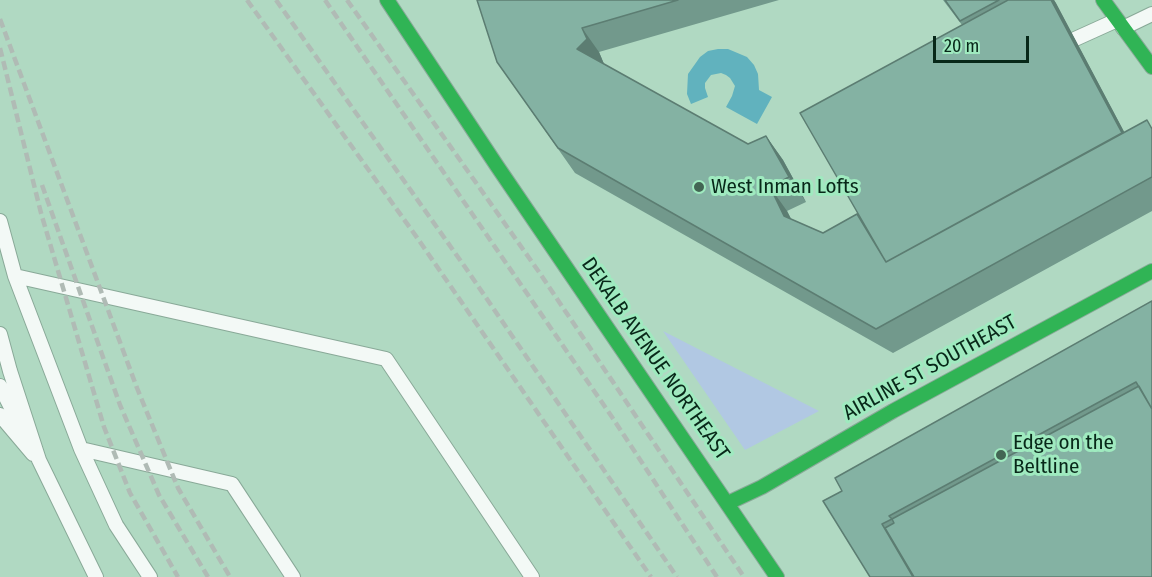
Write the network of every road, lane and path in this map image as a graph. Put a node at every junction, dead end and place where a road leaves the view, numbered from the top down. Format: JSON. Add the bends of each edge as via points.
{"nodes":[{"id":1,"x":387,"y":0,"type":"edge"},
{"id":2,"x":1103,"y":0,"type":"edge"},
{"id":3,"x":1152,"y":14,"type":"edge"},
{"id":4,"x":1120,"y":24,"type":"junction"},
{"id":5,"x":1075,"y":39,"type":"edge"},
{"id":6,"x":1152,"y":67,"type":"edge"},
{"id":7,"x":0,"y":221,"type":"edge"},
{"id":8,"x":1152,"y":271,"type":"edge"},
{"id":9,"x":15,"y":276,"type":"junction"},
{"id":10,"x":0,"y":334,"type":"edge"},
{"id":11,"x":0,"y":386,"type":"edge"},
{"id":12,"x":0,"y":415,"type":"edge"},
{"id":13,"x":81,"y":449,"type":"junction"},
{"id":14,"x":39,"y":460,"type":"junction"},
{"id":15,"x":728,"y":503,"type":"junction"},
{"id":16,"x":96,"y":577,"type":"edge"},
{"id":17,"x":150,"y":577,"type":"edge"},
{"id":18,"x":293,"y":577,"type":"edge"},
{"id":19,"x":532,"y":577,"type":"edge"},
{"id":20,"x":777,"y":577,"type":"edge"}],
"edges":[{"from":1,"to":15,"type":"main road","name":"DEKALB AVENUE NORTHEAST"},
{"from":2,"to":4,"type":"main road"},
{"from":3,"to":4,"type":"lane"},
{"from":4,"to":5,"type":"lane"},
{"from":4,"to":6,"type":"main road"},
{"from":7,"to":9,"type":"lane"},
{"from":8,"to":15,"type":"main road","name":"AIRLINE ST SOUTHEAST"},
{"from":9,"to":13,"type":"lane"},
{"from":9,"to":19,"type":"lane","via":[[386,359]]},
{"from":10,"to":14,"type":"lane"},
{"from":11,"to":14,"type":"lane"},
{"from":12,"to":14,"type":"lane"},
{"from":13,"to":17,"type":"lane","via":[[116,525]]},
{"from":13,"to":18,"type":"lane","via":[[232,484]]},
{"from":14,"to":16,"type":"lane"},
{"from":15,"to":20,"type":"main road","name":"DEKALB AVENUE NORTHEAST"}]}
